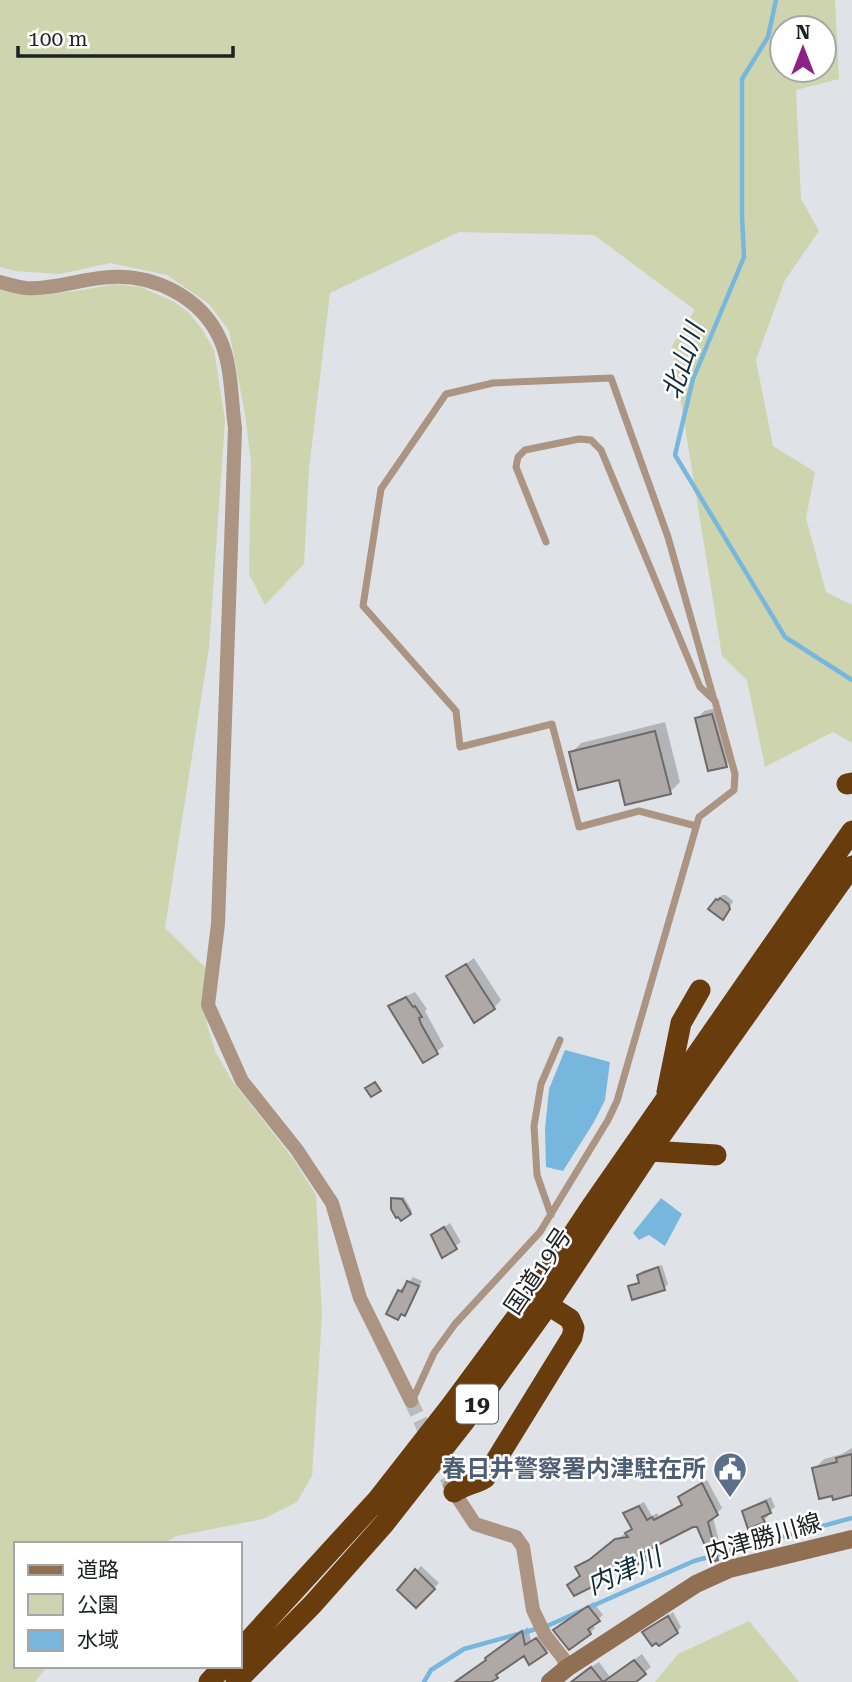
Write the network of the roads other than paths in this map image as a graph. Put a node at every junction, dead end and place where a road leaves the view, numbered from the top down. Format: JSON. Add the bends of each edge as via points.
{"nodes":[{"id":1,"x":0,"y":282,"type":"edge"},
{"id":2,"x":546,"y":542,"type":"dead end"},
{"id":3,"x":715,"y":701,"type":"junction"},
{"id":4,"x":696,"y":826,"type":"junction"},
{"id":5,"x":852,"y":831,"type":"edge"},
{"id":6,"x":852,"y":866,"type":"edge"},
{"id":7,"x":700,"y":990,"type":"dead end"},
{"id":8,"x":560,"y":1040,"type":"dead end"},
{"id":9,"x":666,"y":1101,"type":"junction"},
{"id":10,"x":650,"y":1151,"type":"junction"},
{"id":11,"x":716,"y":1155,"type":"dead end"},
{"id":12,"x":551,"y":1215,"type":"junction"},
{"id":13,"x":548,"y":1305,"type":"junction"},
{"id":14,"x":411,"y":1401,"type":"joint"},
{"id":15,"x":452,"y":1488,"type":"joint"},
{"id":16,"x":852,"y":1539,"type":"edge"},
{"id":17,"x":242,"y":1648,"type":"edge"},
{"id":18,"x":222,"y":1668,"type":"edge"},
{"id":19,"x":567,"y":1668,"type":"junction"},
{"id":20,"x":209,"y":1682,"type":"edge"},
{"id":21,"x":236,"y":1682,"type":"edge"},
{"id":22,"x":550,"y":1682,"type":"edge"}],
"edges":[{"from":1,"to":14,"type":"street","via":[[28,288],[111,277],[147,279],[183,295],[220,339],[235,428],[218,924],[208,1005],[242,1081],[332,1203],[360,1298]]},
{"from":2,"to":3,"type":"lane","via":[[516,467],[518,457],[525,450],[591,440],[601,450],[700,687]]},
{"from":3,"to":4,"type":"lane","via":[[736,774],[734,790],[699,817]]},
{"from":3,"to":4,"type":"lane","via":[[668,537],[611,377],[493,383],[446,394],[381,489],[363,606],[456,711],[460,747],[552,724],[579,827],[639,811]]},
{"from":4,"to":12,"type":"lane","via":[[617,1101]]},
{"from":5,"to":9,"type":"highway","name":"国道19号","number":"19"},
{"from":6,"to":10,"type":"highway","name":"国道19号","number":"19"},
{"from":7,"to":9,"type":"highway","via":[[681,1023]]},
{"from":8,"to":12,"type":"lane","via":[[541,1084],[534,1126],[537,1175]]},
{"from":9,"to":17,"type":"highway","name":"国道19号","number":"19","via":[[450,1407],[378,1499]]},
{"from":10,"to":11,"type":"highway"},
{"from":10,"to":13,"type":"highway","name":"国道19号","number":"19"},
{"from":12,"to":14,"type":"lane","via":[[455,1324],[434,1353]]},
{"from":13,"to":15,"type":"highway","via":[[570,1319],[572,1337],[485,1478]]},
{"from":13,"to":21,"type":"highway","name":"国道19号","number":"19","via":[[384,1524]]},
{"from":15,"to":19,"type":"street","via":[[475,1524],[516,1537],[523,1547],[533,1610]]},
{"from":16,"to":19,"type":"main road","name":"内津勝川線","via":[[729,1569],[696,1584]]},
{"from":18,"to":20,"type":"highway"},
{"from":19,"to":22,"type":"main road","name":"内津勝川線"}]}
